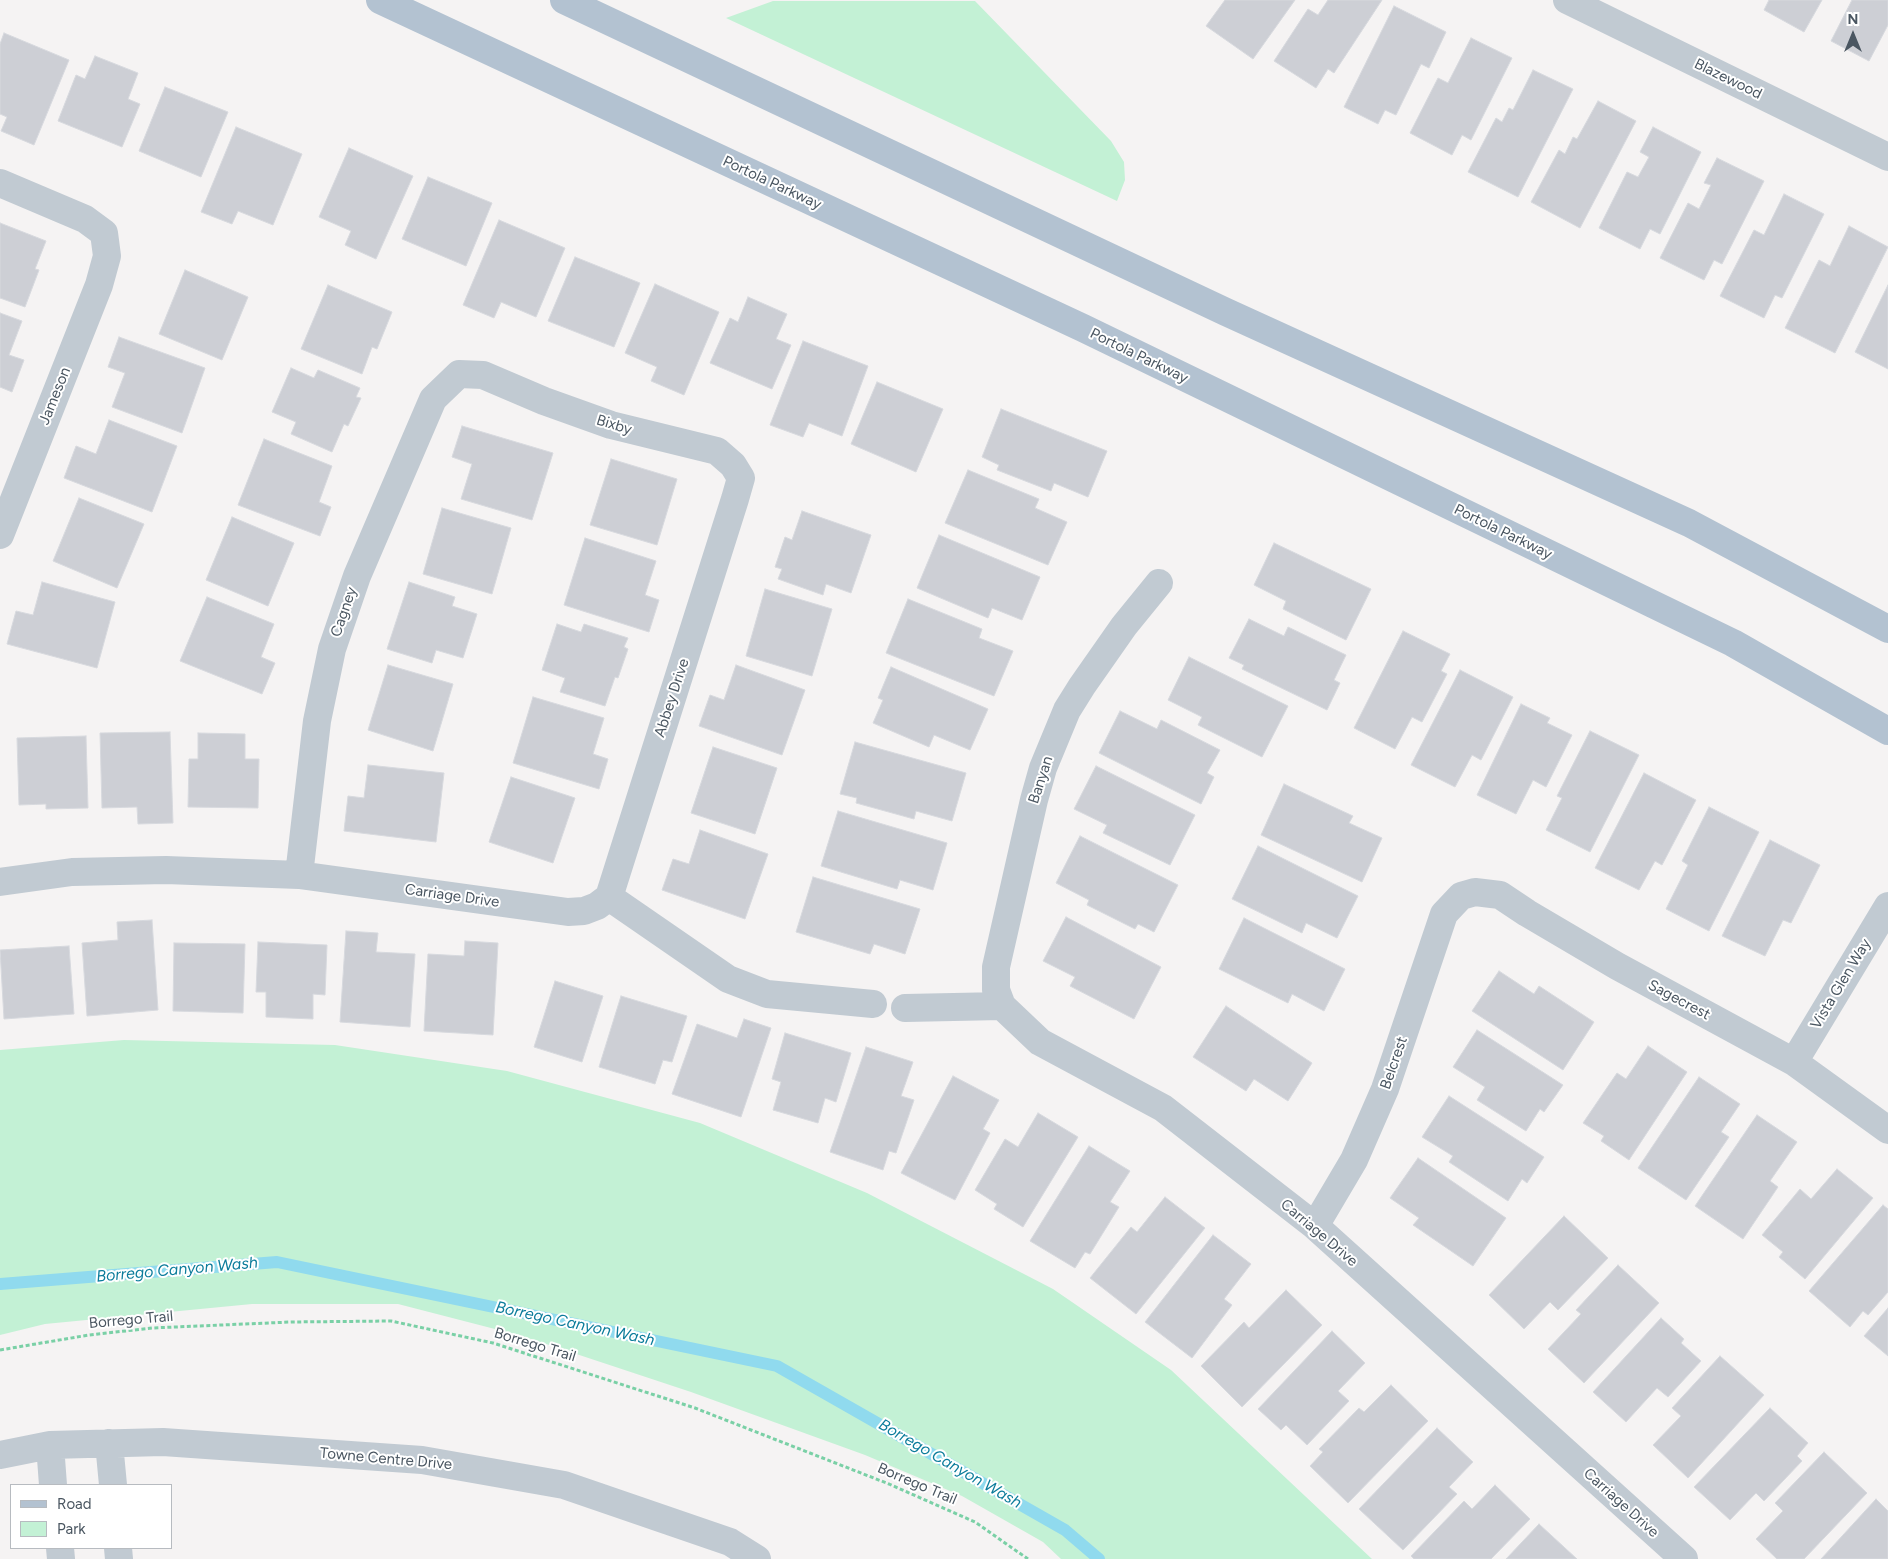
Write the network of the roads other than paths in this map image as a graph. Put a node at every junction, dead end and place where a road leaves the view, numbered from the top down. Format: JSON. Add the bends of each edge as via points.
{"nodes":[{"id":1,"x":380,"y":0,"type":"edge"},
{"id":2,"x":564,"y":0,"type":"edge"},
{"id":3,"x":1567,"y":0,"type":"edge"},
{"id":4,"x":1888,"y":157,"type":"edge"},
{"id":5,"x":0,"y":183,"type":"edge"},
{"id":6,"x":459,"y":374,"type":"joint"},
{"id":7,"x":736,"y":499,"type":"joint"},
{"id":8,"x":0,"y":536,"type":"edge"},
{"id":9,"x":1159,"y":583,"type":"dead end"},
{"id":10,"x":1888,"y":628,"type":"edge"},
{"id":11,"x":1888,"y":731,"type":"edge"},
{"id":12,"x":299,"y":875,"type":"junction"},
{"id":13,"x":0,"y":882,"type":"edge"},
{"id":14,"x":1462,"y":896,"type":"joint"},
{"id":15,"x":609,"y":897,"type":"junction"},
{"id":16,"x":1888,"y":906,"type":"edge"},
{"id":17,"x":873,"y":1004,"type":"dead end"},
{"id":18,"x":1002,"y":1006,"type":"junction"},
{"id":19,"x":905,"y":1008,"type":"dead end"},
{"id":20,"x":1794,"y":1062,"type":"junction"},
{"id":21,"x":1888,"y":1130,"type":"edge"},
{"id":22,"x":1315,"y":1226,"type":"junction"},
{"id":23,"x":109,"y":1443,"type":"junction"},
{"id":24,"x":50,"y":1445,"type":"junction"},
{"id":25,"x":0,"y":1455,"type":"edge"},
{"id":26,"x":54,"y":1484,"type":"edge"},
{"id":27,"x":112,"y":1484,"type":"edge"},
{"id":28,"x":758,"y":1559,"type":"edge"},
{"id":29,"x":1684,"y":1559,"type":"edge"}],
"edges":[{"from":1,"to":11,"type":"main road","name":"Portola Parkway","via":[[1092,333],[1715,634]]},
{"from":2,"to":10,"type":"main road","via":[[1226,312],[1689,523]]},
{"from":3,"to":4,"type":"street","name":"Blazewood"},
{"from":5,"to":8,"type":"street","name":"Jameson","via":[[85,219],[104,233],[107,256],[99,285]]},
{"from":6,"to":7,"type":"street","name":"Bixby","via":[[483,375],[611,425],[717,451],[733,465],[741,478]]},
{"from":6,"to":12,"type":"street","name":"Cagney","via":[[433,399],[357,576],[332,648],[317,721]]},
{"from":7,"to":15,"type":"street","name":"Abbey Drive"},
{"from":9,"to":18,"type":"street","name":"Banyan","via":[[1082,686],[1067,710],[1043,768],[996,967],[996,990]]},
{"from":12,"to":13,"type":"street","name":"Carriage Drive","via":[[166,870],[72,872]]},
{"from":12,"to":15,"type":"street","name":"Carriage Drive","via":[[568,912],[584,911]]},
{"from":14,"to":20,"type":"street","name":"Sagecrest","via":[[1475,892],[1500,895],[1617,966]]},
{"from":14,"to":22,"type":"street","name":"Belcrest","via":[[1444,914],[1385,1090],[1354,1160]]},
{"from":15,"to":17,"type":"street","via":[[728,979],[767,994]]},
{"from":16,"to":20,"type":"street","name":"Vista Glen Way"},
{"from":18,"to":19,"type":"street"},
{"from":18,"to":22,"type":"street","name":"Carriage Drive","via":[[1040,1042],[1163,1108]]},
{"from":20,"to":21,"type":"street","name":"Sagecrest"},
{"from":22,"to":29,"type":"street","name":"Carriage Drive"},
{"from":23,"to":24,"type":"street","name":"Towne Centre Drive"},
{"from":23,"to":27,"type":"street"},
{"from":23,"to":28,"type":"street","name":"Towne Centre Drive","via":[[163,1442],[422,1460],[564,1484],[730,1542]]},
{"from":24,"to":25,"type":"street","name":"Towne Centre Drive"},
{"from":24,"to":26,"type":"street"}]}
